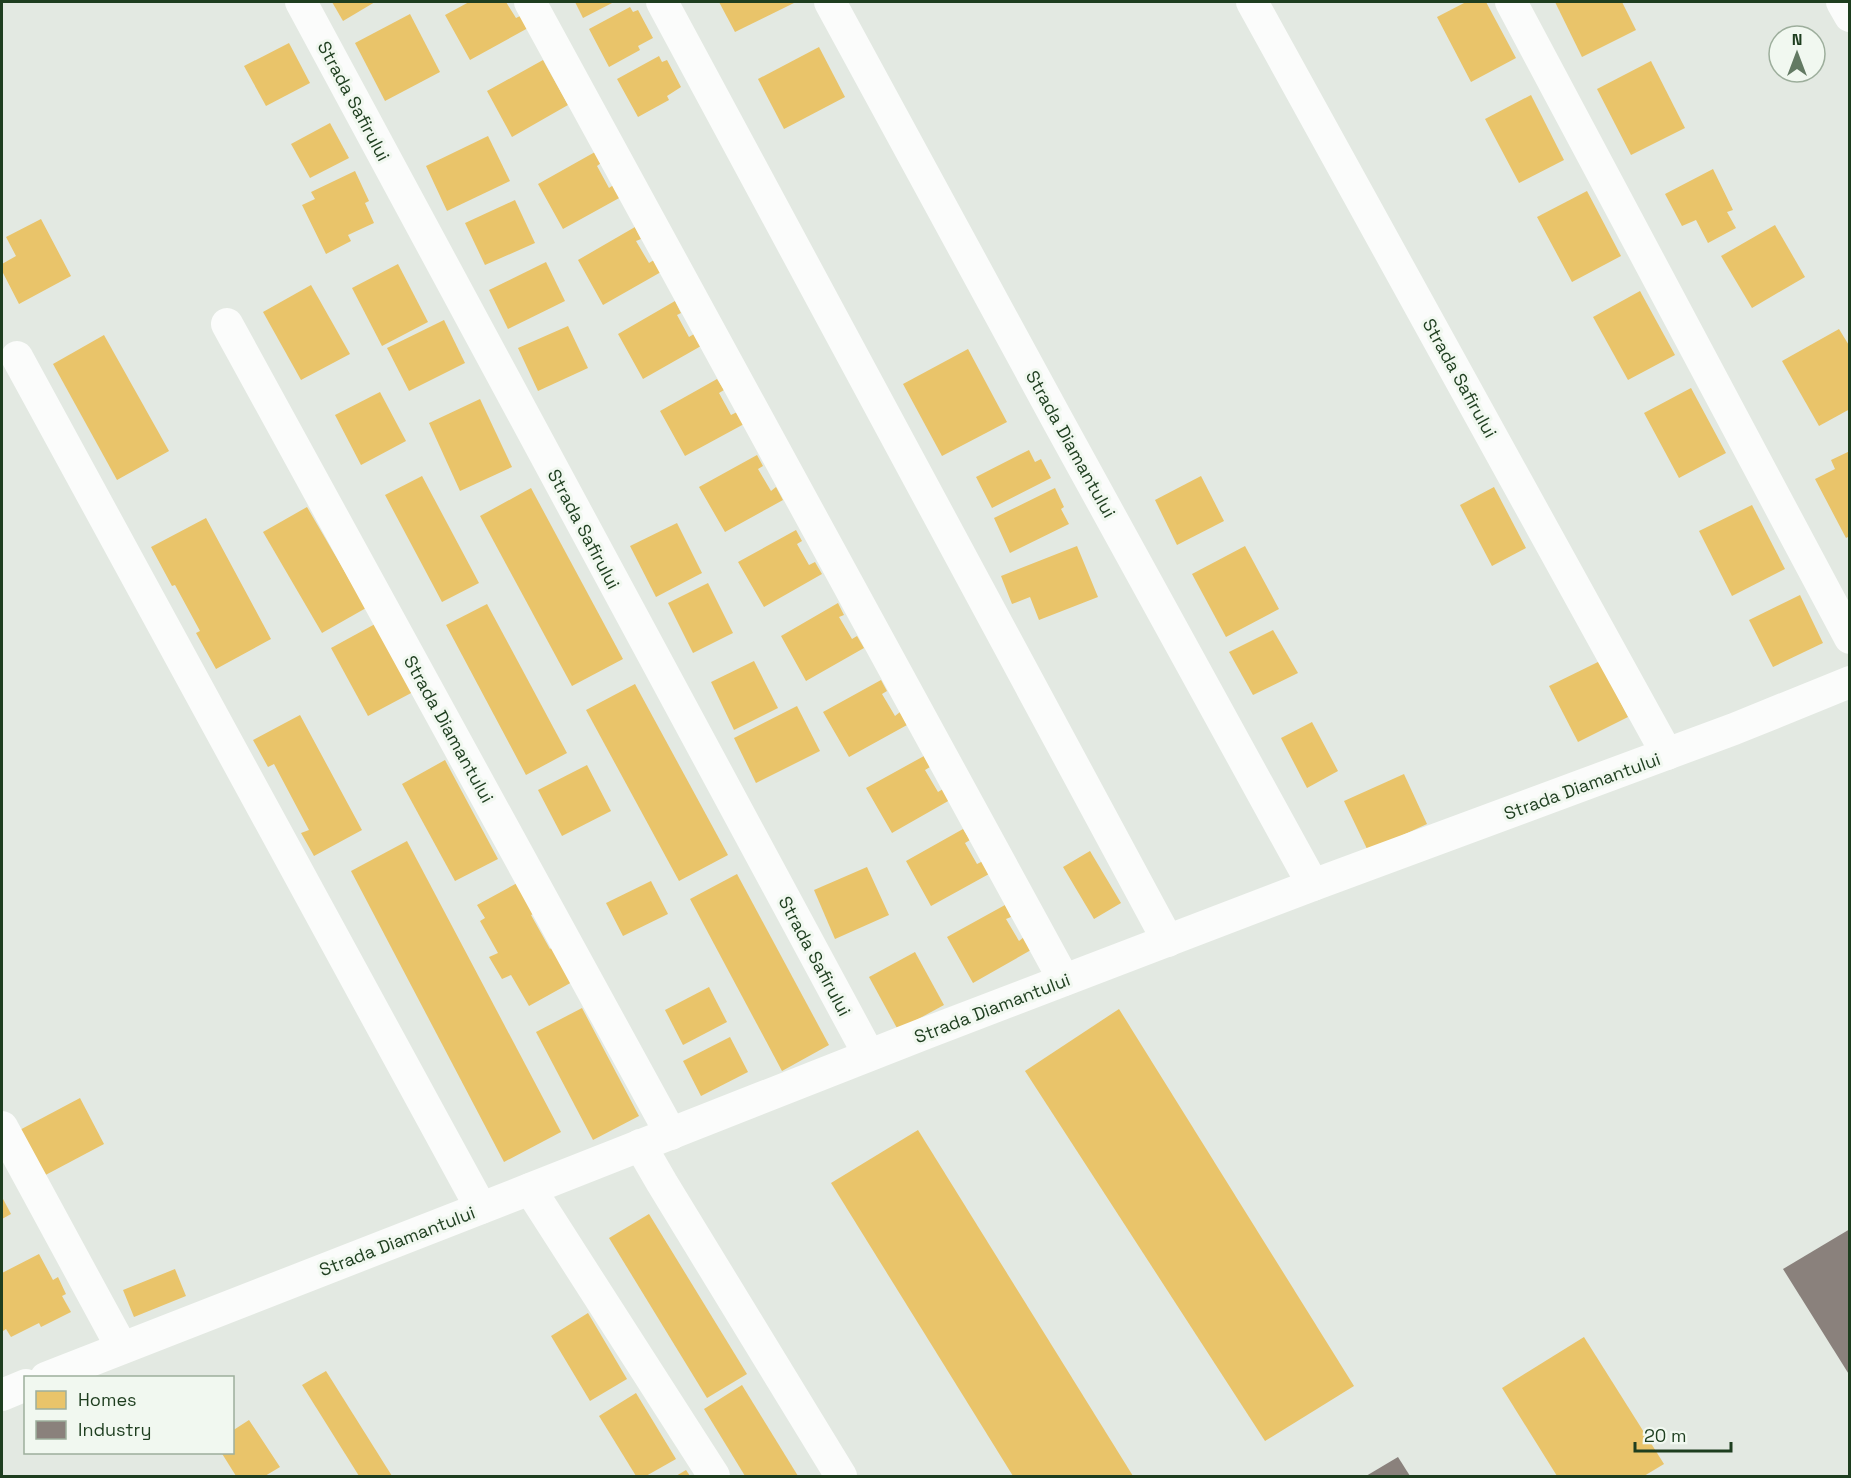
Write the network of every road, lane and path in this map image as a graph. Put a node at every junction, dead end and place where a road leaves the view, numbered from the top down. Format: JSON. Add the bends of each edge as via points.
{"nodes":[{"id":1,"x":301,"y":2,"type":"edge"},
{"id":2,"x":530,"y":2,"type":"edge"},
{"id":3,"x":662,"y":2,"type":"edge"},
{"id":4,"x":830,"y":2,"type":"edge"},
{"id":5,"x":1252,"y":2,"type":"edge"},
{"id":6,"x":1511,"y":2,"type":"edge"},
{"id":7,"x":1842,"y":2,"type":"edge"},
{"id":8,"x":1850,"y":16,"type":"edge"},
{"id":9,"x":227,"y":324,"type":"dead end"},
{"id":10,"x":17,"y":357,"type":"dead end"},
{"id":11,"x":1850,"y":638,"type":"edge"},
{"id":12,"x":1850,"y":682,"type":"edge"},
{"id":13,"x":1667,"y":754,"type":"junction"},
{"id":14,"x":1313,"y":885,"type":"junction"},
{"id":15,"x":1168,"y":941,"type":"junction"},
{"id":16,"x":1064,"y":980,"type":"junction"},
{"id":17,"x":869,"y":1055,"type":"junction"},
{"id":18,"x":2,"y":1127,"type":"edge"},
{"id":19,"x":671,"y":1134,"type":"junction"},
{"id":20,"x":640,"y":1145,"type":"junction"},
{"id":21,"x":530,"y":1189,"type":"junction"},
{"id":22,"x":481,"y":1208,"type":"junction"},
{"id":23,"x":122,"y":1348,"type":"junction"},
{"id":24,"x":49,"y":1376,"type":"edge"},
{"id":25,"x":24,"y":1386,"type":"edge"},
{"id":26,"x":2,"y":1395,"type":"edge"},
{"id":27,"x":714,"y":1476,"type":"edge"},
{"id":28,"x":841,"y":1476,"type":"edge"}],
"edges":[{"from":1,"to":17,"type":"street","name":"Strada Safirului"},
{"from":2,"to":16,"type":"street"},
{"from":3,"to":15,"type":"street"},
{"from":4,"to":14,"type":"street","name":"Strada Diamantului"},
{"from":5,"to":13,"type":"street","name":"Strada Safirului"},
{"from":6,"to":11,"type":"street"},
{"from":7,"to":8,"type":"street"},
{"from":9,"to":19,"type":"street","name":"Strada Diamantului"},
{"from":10,"to":22,"type":"street"},
{"from":12,"to":13,"type":"street","name":"Strada Diamantului"},
{"from":13,"to":14,"type":"street","name":"Strada Diamantului"},
{"from":14,"to":15,"type":"street","name":"Strada Diamantului"},
{"from":15,"to":16,"type":"street","name":"Strada Diamantului"},
{"from":16,"to":17,"type":"street","name":"Strada Diamantului"},
{"from":17,"to":19,"type":"street","name":"Strada Diamantului"},
{"from":18,"to":23,"type":"street"},
{"from":19,"to":20,"type":"street","name":"Strada Diamantului"},
{"from":20,"to":21,"type":"street","name":"Strada Diamantului"},
{"from":20,"to":28,"type":"street"},
{"from":21,"to":22,"type":"street","name":"Strada Diamantului"},
{"from":21,"to":27,"type":"street"},
{"from":22,"to":23,"type":"street","name":"Strada Diamantului"},
{"from":23,"to":24,"type":"street","name":"Strada Diamantului"},
{"from":25,"to":26,"type":"street"}]}
